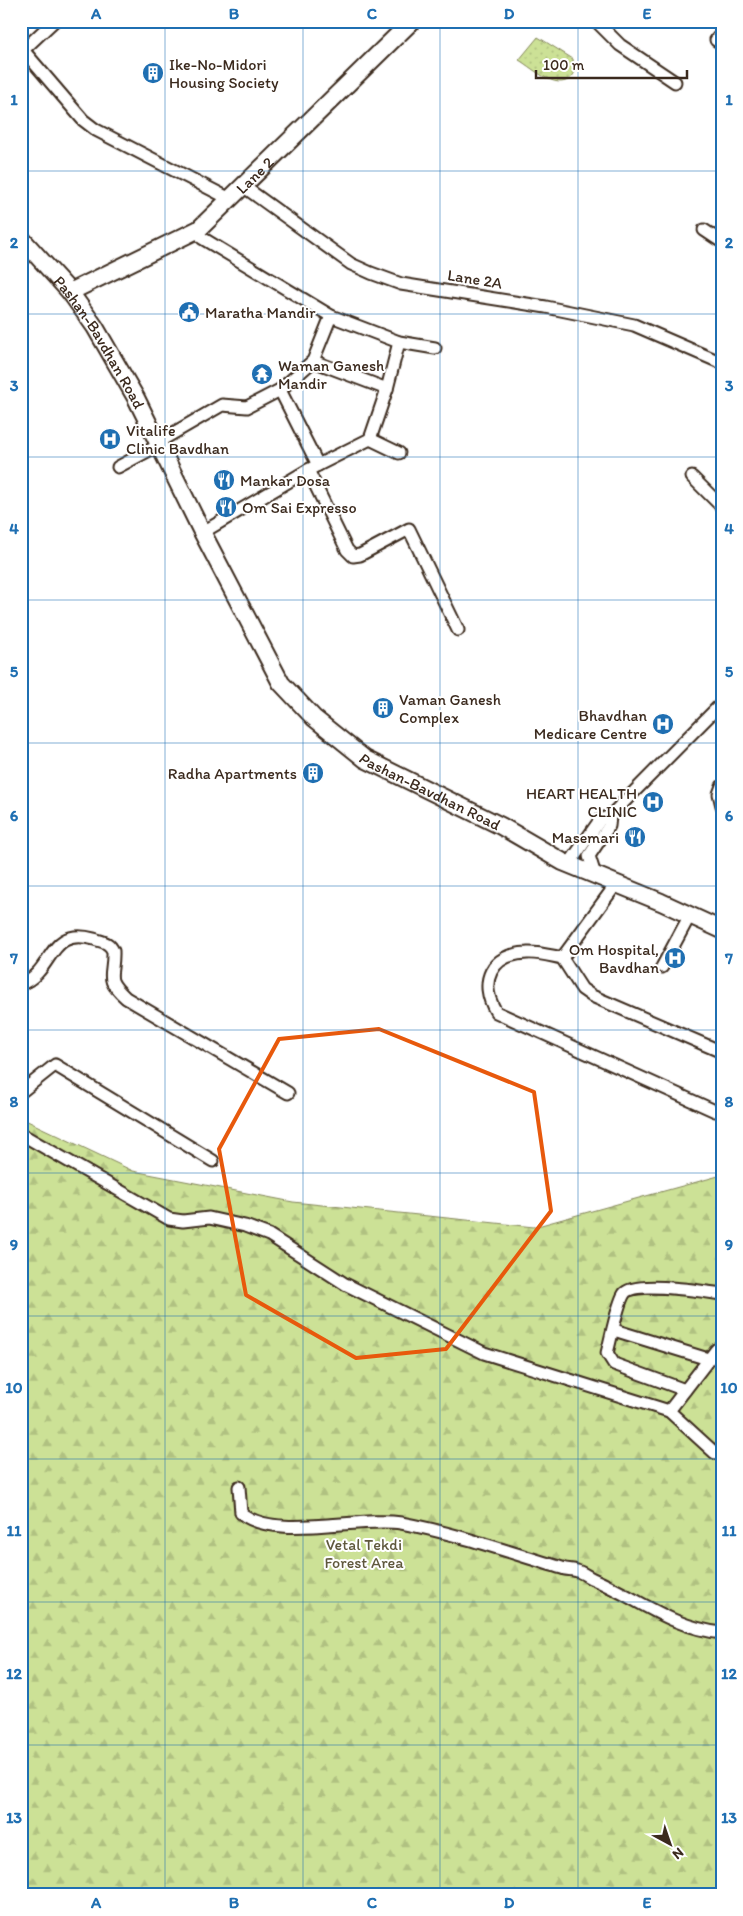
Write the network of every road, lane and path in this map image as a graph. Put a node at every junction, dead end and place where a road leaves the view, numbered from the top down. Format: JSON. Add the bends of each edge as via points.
{"nodes":[{"id":1,"x":54,"y":21,"type":"edge"},
{"id":2,"x":412,"y":21,"type":"edge"},
{"id":3,"x":596,"y":21,"type":"edge"},
{"id":4,"x":722,"y":33,"type":"edge"},
{"id":5,"x":722,"y":44,"type":"edge"},
{"id":6,"x":22,"y":51,"type":"edge"},
{"id":7,"x":675,"y":82,"type":"dead end"},
{"id":8,"x":243,"y":186,"type":"junction"},
{"id":9,"x":230,"y":199,"type":"junction"},
{"id":10,"x":21,"y":225,"type":"edge"},
{"id":11,"x":704,"y":230,"type":"dead end"},
{"id":12,"x":21,"y":238,"type":"edge"},
{"id":13,"x":202,"y":238,"type":"dead end"},
{"id":14,"x":722,"y":242,"type":"edge"},
{"id":15,"x":74,"y":290,"type":"junction"},
{"id":16,"x":331,"y":316,"type":"junction"},
{"id":17,"x":398,"y":342,"type":"junction"},
{"id":18,"x":435,"y":348,"type":"dead end"},
{"id":19,"x":313,"y":361,"type":"junction"},
{"id":20,"x":722,"y":363,"type":"edge"},
{"id":21,"x":386,"y":389,"type":"junction"},
{"id":22,"x":280,"y":390,"type":"junction"},
{"id":23,"x":370,"y":439,"type":"junction"},
{"id":24,"x":162,"y":442,"type":"junction"},
{"id":25,"x":399,"y":453,"type":"dead end"},
{"id":26,"x":118,"y":467,"type":"dead end"},
{"id":27,"x":313,"y":468,"type":"junction"},
{"id":28,"x":692,"y":477,"type":"dead end"},
{"id":29,"x":722,"y":507,"type":"edge"},
{"id":30,"x":210,"y":528,"type":"junction"},
{"id":31,"x":219,"y":561,"type":"junction"},
{"id":32,"x":458,"y":630,"type":"dead end"},
{"id":33,"x":722,"y":702,"type":"edge"},
{"id":34,"x":722,"y":786,"type":"edge"},
{"id":35,"x":722,"y":806,"type":"edge"},
{"id":36,"x":610,"y":816,"type":"junction"},
{"id":37,"x":569,"y":864,"type":"junction"},
{"id":38,"x":595,"y":875,"type":"junction"},
{"id":39,"x":617,"y":883,"type":"junction"},
{"id":40,"x":690,"y":915,"type":"junction"},
{"id":41,"x":722,"y":930,"type":"edge"},
{"id":42,"x":562,"y":958,"type":"junction"},
{"id":43,"x":662,"y":967,"type":"dead end"},
{"id":44,"x":21,"y":984,"type":"edge"},
{"id":45,"x":722,"y":1052,"type":"edge"},
{"id":46,"x":21,"y":1092,"type":"edge"},
{"id":47,"x":288,"y":1093,"type":"dead end"},
{"id":48,"x":714,"y":1111,"type":"dead end"},
{"id":49,"x":21,"y":1134,"type":"edge"},
{"id":50,"x":213,"y":1161,"type":"dead end"},
{"id":51,"x":722,"y":1294,"type":"edge"},
{"id":52,"x":614,"y":1330,"type":"junction"},
{"id":53,"x":720,"y":1348,"type":"edge"},
{"id":54,"x":708,"y":1360,"type":"junction"},
{"id":55,"x":685,"y":1390,"type":"junction"},
{"id":56,"x":670,"y":1411,"type":"junction"},
{"id":57,"x":714,"y":1453,"type":"dead end"},
{"id":58,"x":239,"y":1487,"type":"dead end"},
{"id":59,"x":722,"y":1633,"type":"edge"}],
"edges":[{"from":1,"to":6,"type":"street"},
{"from":2,"to":8,"type":"main road","name":"Lane 2"},
{"from":3,"to":7,"type":"street","via":[[620,45]]},
{"from":4,"to":5,"type":"street","via":[[716,40]]},
{"from":6,"to":9,"type":"street","via":[[83,120],[96,130]]},
{"from":8,"to":9,"type":"main road","name":"Lane 2"},
{"from":8,"to":20,"type":"street","name":"Lane 2A","via":[[351,264],[371,273],[401,284],[546,306],[634,325]]},
{"from":9,"to":15,"type":"main road","name":"Lane 2","via":[[199,229]]},
{"from":10,"to":15,"type":"main road","name":"Pashan-Bavdhan Road","via":[[50,254]]},
{"from":11,"to":14,"type":"street"},
{"from":12,"to":15,"type":"main road","name":"Pashan-Bavdhan Road"},
{"from":13,"to":16,"type":"street"},
{"from":15,"to":24,"type":"main road","name":"Pashan-Bavdhan Road"},
{"from":16,"to":17,"type":"street"},
{"from":16,"to":19,"type":"street"},
{"from":17,"to":18,"type":"street"},
{"from":17,"to":21,"type":"street"},
{"from":19,"to":21,"type":"street"},
{"from":19,"to":22,"type":"street"},
{"from":21,"to":23,"type":"street"},
{"from":22,"to":24,"type":"street","via":[[247,407],[222,404]]},
{"from":22,"to":27,"type":"street"},
{"from":23,"to":25,"type":"street"},
{"from":23,"to":27,"type":"street"},
{"from":24,"to":26,"type":"street"},
{"from":24,"to":30,"type":"main road","name":"Pashan-Bavdhan Road"},
{"from":24,"to":31,"type":"main road","name":"Pashan-Bavdhan Road"},
{"from":27,"to":30,"type":"street"},
{"from":27,"to":32,"type":"street","via":[[346,550],[353,556],[408,529]]},
{"from":28,"to":29,"type":"street"},
{"from":30,"to":31,"type":"main road","name":"Pashan-Bavdhan Road","via":[[219,549]]},
{"from":31,"to":37,"type":"main road","name":"Pashan-Bavdhan Road","via":[[281,684],[314,718],[365,759],[501,826]]},
{"from":33,"to":36,"type":"street"},
{"from":34,"to":35,"type":"street","via":[[719,794]]},
{"from":36,"to":37,"type":"street","via":[[600,820]]},
{"from":36,"to":38,"type":"street","via":[[609,826],[589,856]]},
{"from":37,"to":38,"type":"main road","name":"Pashan-Bavdhan Road"},
{"from":38,"to":39,"type":"main road","name":"Pashan-Bavdhan Road"},
{"from":39,"to":40,"type":"main road","name":"Pashan-Bavdhan Road"},
{"from":39,"to":42,"type":"street"},
{"from":40,"to":41,"type":"main road","name":"Pashan-Bavdhan Road"},
{"from":40,"to":43,"type":"street"},
{"from":42,"to":45,"type":"street","via":[[582,988],[592,996]]},
{"from":42,"to":48,"type":"street","via":[[528,952],[511,955],[496,964],[488,975],[486,991],[496,1012]]},
{"from":44,"to":47,"type":"street","via":[[40,971],[60,942],[70,937],[106,942],[113,951],[112,984],[126,998]]},
{"from":46,"to":50,"type":"street","via":[[55,1065]]},
{"from":49,"to":56,"type":"street","via":[[169,1219],[183,1222],[209,1218],[261,1232],[345,1284],[484,1353]]},
{"from":51,"to":52,"type":"street","via":[[687,1289],[632,1289],[624,1295]]},
{"from":52,"to":54,"type":"street"},
{"from":52,"to":55,"type":"street","via":[[607,1353],[614,1364]]},
{"from":53,"to":54,"type":"street"},
{"from":54,"to":55,"type":"street"},
{"from":55,"to":56,"type":"street"},
{"from":56,"to":57,"type":"street"},
{"from":58,"to":59,"type":"street","via":[[241,1514],[258,1523],[340,1526],[375,1520],[401,1523],[577,1570],[668,1620]]}]}
